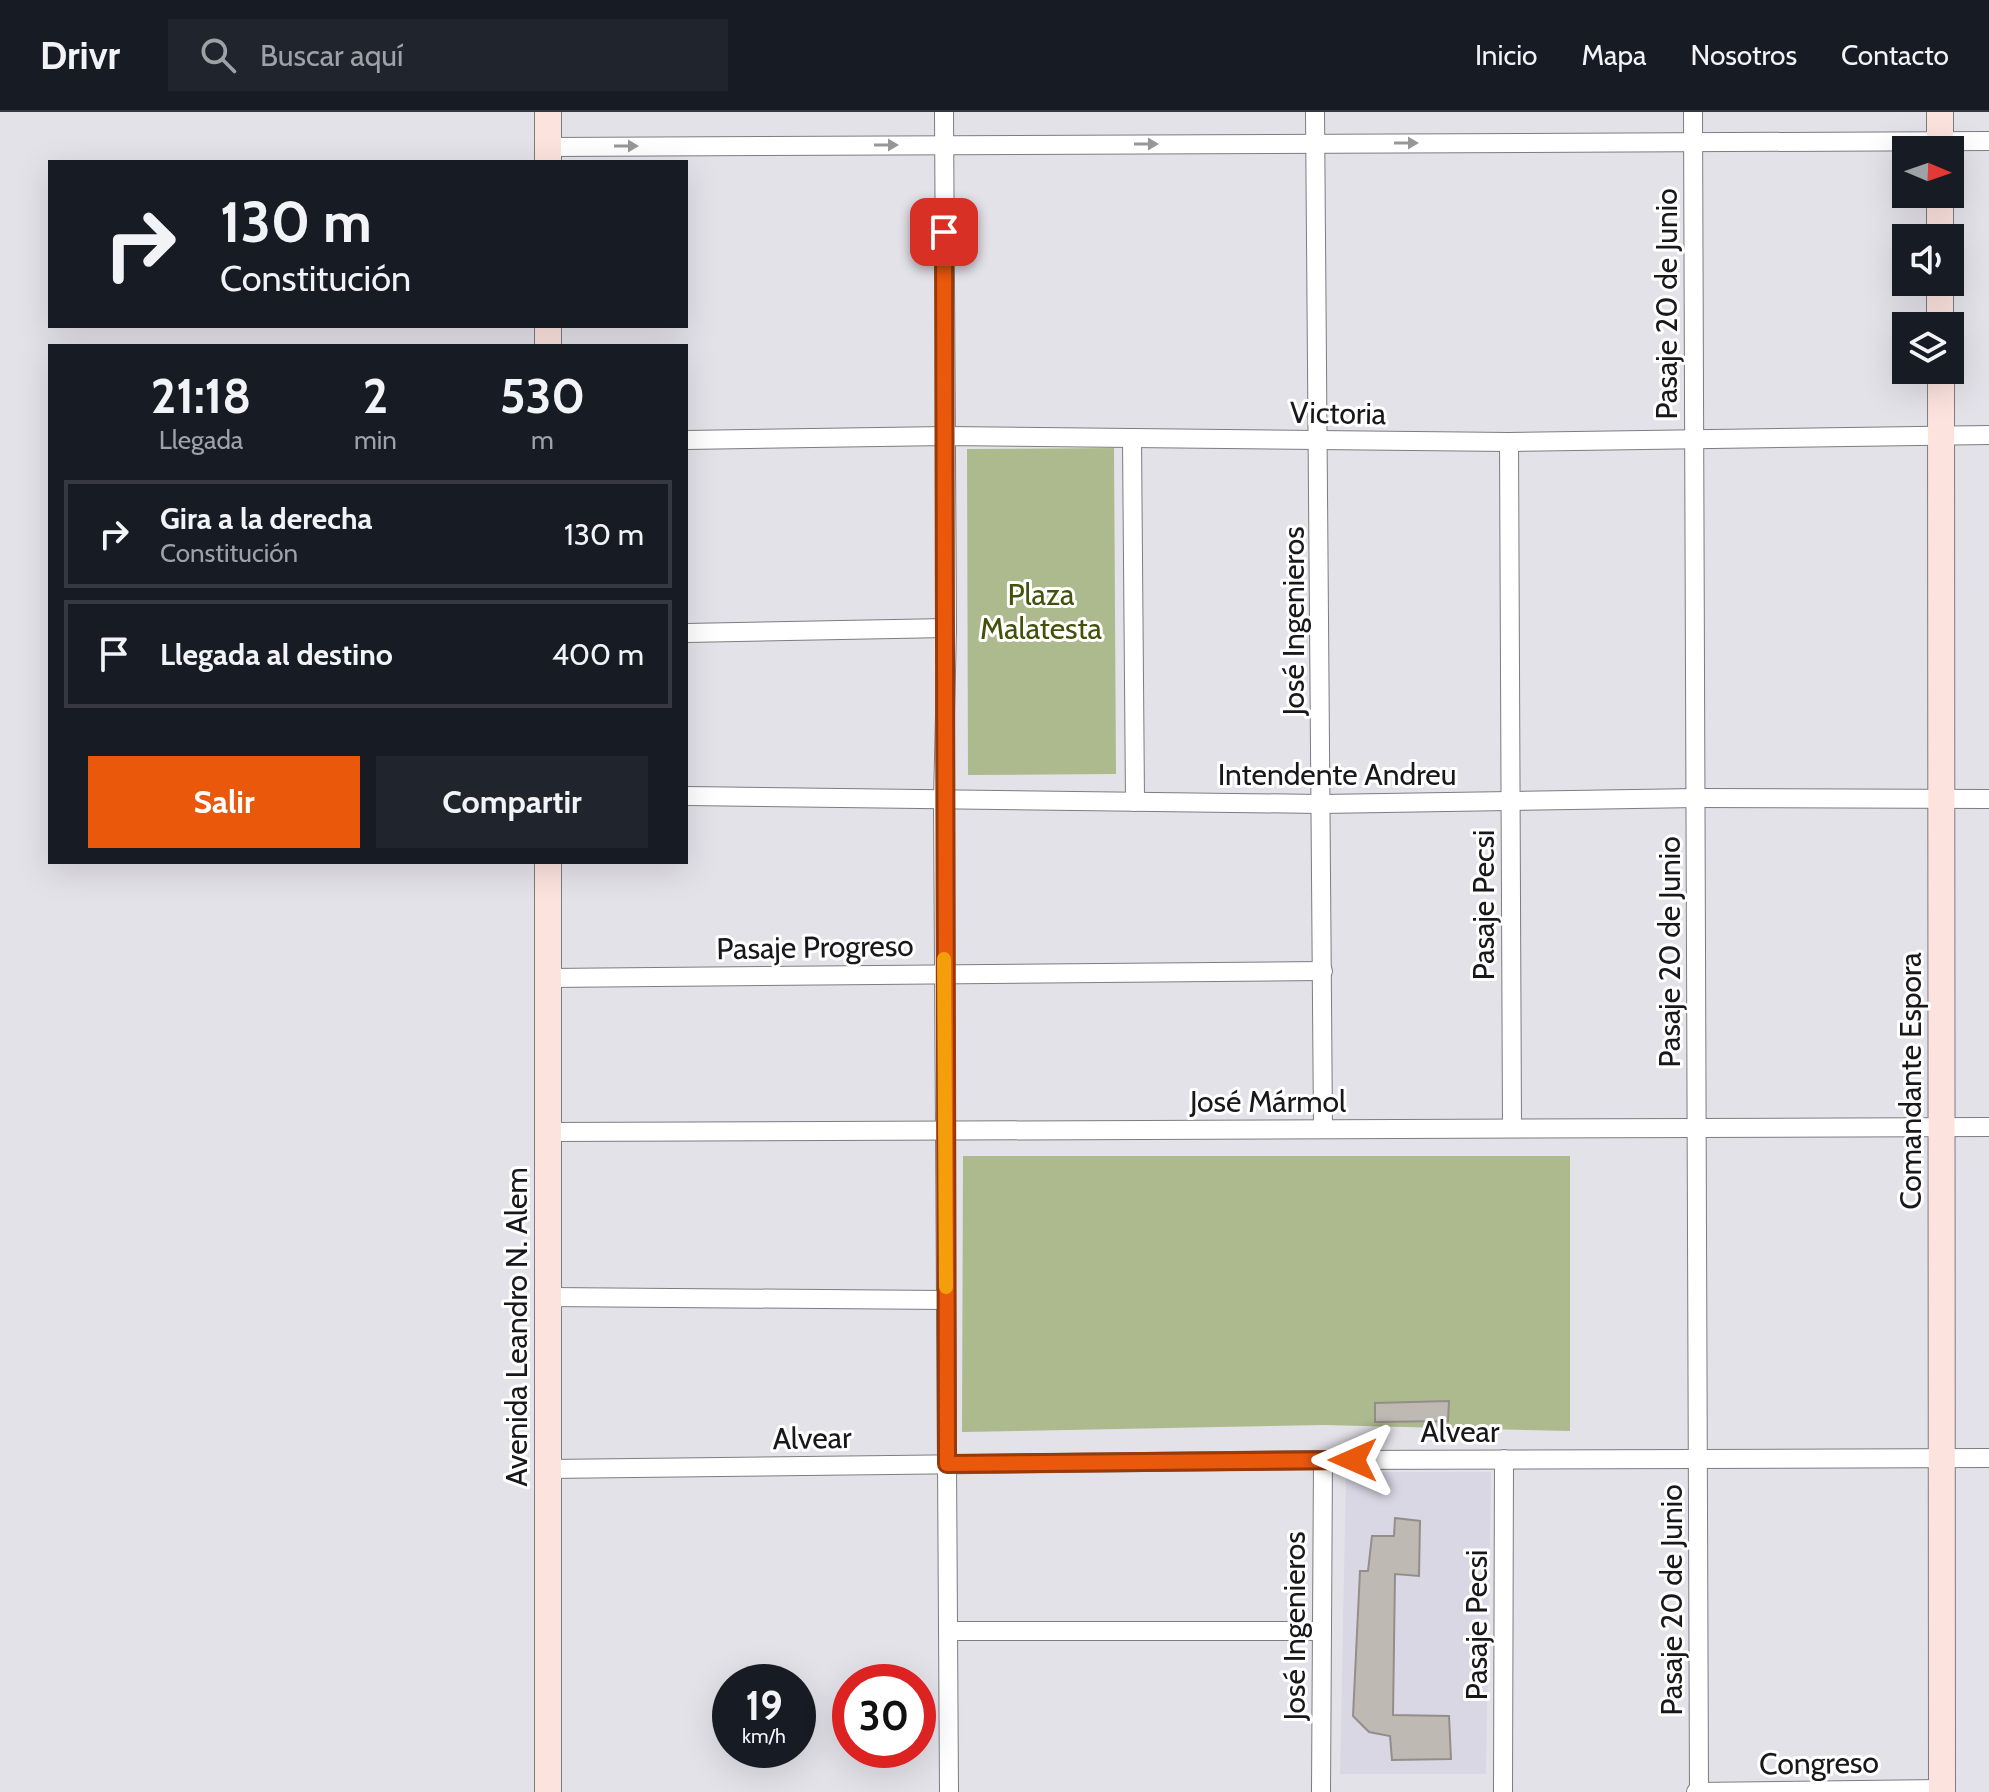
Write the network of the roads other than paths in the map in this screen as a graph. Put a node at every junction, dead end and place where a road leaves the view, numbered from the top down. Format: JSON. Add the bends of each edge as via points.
{"nodes":[{"id":1,"x":548,"y":112,"type":"edge"},
{"id":2,"x":944,"y":112,"type":"edge"},
{"id":3,"x":1315,"y":112,"type":"edge"},
{"id":4,"x":1693,"y":112,"type":"edge"},
{"id":5,"x":1940,"y":112,"type":"edge"},
{"id":6,"x":1940,"y":136,"type":"edge"},
{"id":7,"x":1989,"y":141,"type":"edge"},
{"id":8,"x":1694,"y":142,"type":"junction"},
{"id":9,"x":1315,"y":144,"type":"junction"},
{"id":10,"x":1964,"y":144,"type":"edge"},
{"id":11,"x":944,"y":145,"type":"junction"},
{"id":12,"x":1892,"y":145,"type":"edge"},
{"id":13,"x":548,"y":154,"type":"edge"},
{"id":14,"x":1941,"y":384,"type":"edge"},
{"id":15,"x":1941,"y":434,"type":"junction"},
{"id":16,"x":1989,"y":435,"type":"edge"},
{"id":17,"x":946,"y":436,"type":"junction"},
{"id":18,"x":1132,"y":438,"type":"junction"},
{"id":19,"x":1695,"y":439,"type":"junction"},
{"id":20,"x":688,"y":440,"type":"edge"},
{"id":21,"x":1320,"y":441,"type":"junction"},
{"id":22,"x":1509,"y":442,"type":"junction"},
{"id":23,"x":947,"y":628,"type":"junction"},
{"id":24,"x":688,"y":633,"type":"edge"},
{"id":25,"x":688,"y":796,"type":"edge"},
{"id":26,"x":1697,"y":798,"type":"junction"},
{"id":27,"x":1942,"y":799,"type":"junction"},
{"id":28,"x":1989,"y":799,"type":"edge"},
{"id":29,"x":943,"y":801,"type":"junction"},
{"id":30,"x":1510,"y":801,"type":"junction"},
{"id":31,"x":1135,"y":802,"type":"junction"},
{"id":32,"x":1321,"y":804,"type":"junction"},
{"id":33,"x":548,"y":864,"type":"edge"},
{"id":34,"x":1323,"y":971,"type":"junction"},
{"id":35,"x":944,"y":974,"type":"junction"},
{"id":36,"x":548,"y":978,"type":"junction"},
{"id":37,"x":1512,"y":1127,"type":"junction"},
{"id":38,"x":1942,"y":1127,"type":"junction"},
{"id":39,"x":1989,"y":1127,"type":"edge"},
{"id":40,"x":1697,"y":1128,"type":"junction"},
{"id":41,"x":1323,"y":1129,"type":"junction"},
{"id":42,"x":945,"y":1131,"type":"junction"},
{"id":43,"x":548,"y":1132,"type":"junction"},
{"id":44,"x":548,"y":1297,"type":"junction"},
{"id":45,"x":946,"y":1300,"type":"junction"},
{"id":46,"x":1698,"y":1458,"type":"junction"},
{"id":47,"x":1989,"y":1458,"type":"edge"},
{"id":48,"x":1504,"y":1459,"type":"junction"},
{"id":49,"x":1942,"y":1459,"type":"junction"},
{"id":50,"x":1323,"y":1460,"type":"junction"},
{"id":51,"x":947,"y":1464,"type":"junction"},
{"id":52,"x":548,"y":1469,"type":"junction"},
{"id":53,"x":948,"y":1631,"type":"junction"},
{"id":54,"x":1322,"y":1631,"type":"junction"},
{"id":55,"x":1942,"y":1791,"type":"edge"},
{"id":56,"x":548,"y":1792,"type":"edge"},
{"id":57,"x":949,"y":1792,"type":"edge"},
{"id":58,"x":1321,"y":1792,"type":"edge"},
{"id":59,"x":1503,"y":1792,"type":"edge"},
{"id":60,"x":1697,"y":1792,"type":"edge"}],
"edges":[{"from":1,"to":13,"type":"street"},
{"from":2,"to":11,"type":"street"},
{"from":3,"to":9,"type":"street","name":"José Ingenieros"},
{"from":4,"to":8,"type":"street","name":"Pasaje 20 de Junio"},
{"from":5,"to":6,"type":"street"},
{"from":7,"to":10,"type":"street"},
{"from":9,"to":8,"type":"street","one_way":true},
{"from":8,"to":12,"type":"street"},
{"from":8,"to":19,"type":"street","name":"Pasaje 20 de Junio"},
{"from":11,"to":9,"type":"street","one_way":true},
{"from":9,"to":21,"type":"street","name":"José Ingenieros"},
{"from":13,"to":11,"type":"street","one_way":true},
{"from":11,"to":17,"type":"street"},
{"from":14,"to":15,"type":"street","name":"Comandante Espora"},
{"from":15,"to":16,"type":"street","name":"Victoria"},
{"from":15,"to":19,"type":"street","name":"Victoria"},
{"from":15,"to":27,"type":"street","name":"Comandante Espora"},
{"from":17,"to":18,"type":"street","name":"Victoria"},
{"from":17,"to":20,"type":"street","name":"Victoria"},
{"from":17,"to":23,"type":"street"},
{"from":18,"to":21,"type":"street","name":"Victoria"},
{"from":18,"to":31,"type":"street"},
{"from":19,"to":22,"type":"street","name":"Victoria"},
{"from":19,"to":26,"type":"street","name":"Pasaje 20 de Junio"},
{"from":21,"to":22,"type":"street","name":"Victoria"},
{"from":21,"to":32,"type":"street","name":"José Ingenieros"},
{"from":22,"to":30,"type":"street","name":"Pasaje Pecsi"},
{"from":23,"to":24,"type":"street"},
{"from":23,"to":29,"type":"street"},
{"from":25,"to":29,"type":"street","name":"Intendente Andreu"},
{"from":26,"to":27,"type":"street","name":"Intendente Andreu"},
{"from":26,"to":30,"type":"street","name":"Intendente Andreu"},
{"from":26,"to":40,"type":"street","name":"Pasaje 20 de Junio"},
{"from":27,"to":28,"type":"street","name":"Intendente Andreu"},
{"from":27,"to":38,"type":"street","name":"Comandante Espora"},
{"from":29,"to":31,"type":"street","name":"Intendente Andreu"},
{"from":29,"to":35,"type":"street"},
{"from":30,"to":32,"type":"street","name":"Intendente Andreu"},
{"from":30,"to":37,"type":"street","name":"Pasaje Pecsi"},
{"from":31,"to":32,"type":"street","name":"Intendente Andreu"},
{"from":32,"to":34,"type":"street","name":"José Ingenieros"},
{"from":33,"to":36,"type":"street","name":"Avenida Leandro N. Alem"},
{"from":34,"to":35,"type":"street","name":"Pasaje Progreso"},
{"from":34,"to":41,"type":"street","name":"José Ingenieros"},
{"from":35,"to":36,"type":"street","name":"Pasaje Progreso"},
{"from":35,"to":42,"type":"street"},
{"from":36,"to":43,"type":"street","name":"Avenida Leandro N. Alem"},
{"from":37,"to":40,"type":"street","name":"José Mármol"},
{"from":37,"to":41,"type":"street","name":"José Mármol"},
{"from":38,"to":39,"type":"street","name":"José Mármol"},
{"from":38,"to":40,"type":"street","name":"José Mármol"},
{"from":38,"to":49,"type":"street","name":"Comandante Espora"},
{"from":40,"to":46,"type":"street","name":"Pasaje 20 de Junio"},
{"from":41,"to":42,"type":"street","name":"José Mármol"},
{"from":42,"to":43,"type":"street","name":"José Mármol"},
{"from":42,"to":45,"type":"street"},
{"from":43,"to":44,"type":"street","name":"Avenida Leandro N. Alem"},
{"from":44,"to":45,"type":"street"},
{"from":44,"to":52,"type":"street","name":"Avenida Leandro N. Alem"},
{"from":45,"to":51,"type":"street"},
{"from":46,"to":48,"type":"street","name":"Alvear"},
{"from":46,"to":49,"type":"street","name":"Alvear"},
{"from":46,"to":60,"type":"street","name":"Pasaje 20 de Junio"},
{"from":47,"to":49,"type":"street","name":"Alvear"},
{"from":48,"to":50,"type":"street","name":"Alvear"},
{"from":48,"to":59,"type":"street","name":"Pasaje Pecsi"},
{"from":49,"to":55,"type":"street","name":"Comandante Espora"},
{"from":50,"to":51,"type":"street","name":"Alvear"},
{"from":50,"to":54,"type":"street","name":"José Ingenieros"},
{"from":51,"to":52,"type":"street","name":"Alvear"},
{"from":51,"to":53,"type":"street"},
{"from":52,"to":56,"type":"street","name":"Avenida Leandro N. Alem"},
{"from":53,"to":54,"type":"street"},
{"from":53,"to":57,"type":"street"},
{"from":54,"to":58,"type":"street","name":"José Ingenieros"},
{"from":55,"to":60,"type":"street","name":"Congreso"}]}
